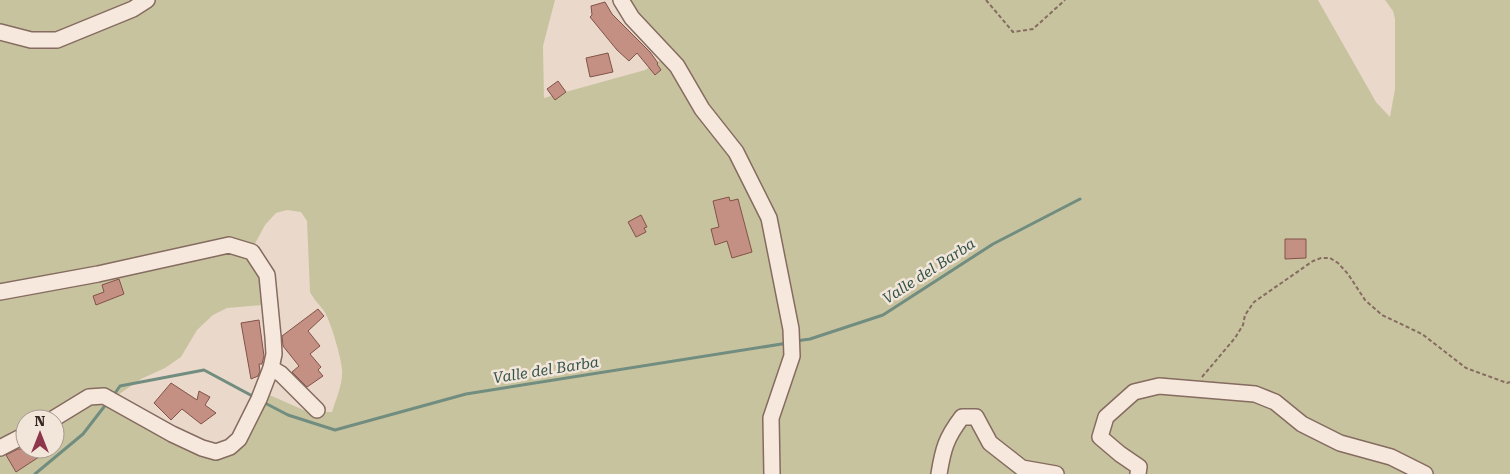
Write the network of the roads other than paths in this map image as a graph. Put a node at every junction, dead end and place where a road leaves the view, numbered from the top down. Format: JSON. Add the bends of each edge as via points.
{"nodes":[{"id":1,"x":147,"y":0,"type":"edge"},
{"id":2,"x":621,"y":0,"type":"edge"},
{"id":3,"x":0,"y":32,"type":"edge"},
{"id":4,"x":0,"y":292,"type":"edge"},
{"id":5,"x":271,"y":368,"type":"junction"},
{"id":6,"x":317,"y":410,"type":"dead end"},
{"id":7,"x":65,"y":412,"type":"edge"},
{"id":8,"x":15,"y":440,"type":"edge"},
{"id":9,"x":0,"y":448,"type":"edge"},
{"id":10,"x":772,"y":474,"type":"edge"},
{"id":11,"x":939,"y":474,"type":"edge"},
{"id":12,"x":1056,"y":474,"type":"edge"},
{"id":13,"x":1138,"y":474,"type":"edge"},
{"id":14,"x":1425,"y":474,"type":"edge"}],
"edges":[{"from":1,"to":3,"type":"street","via":[[116,17],[57,40],[31,40]]},
{"from":2,"to":10,"type":"street","via":[[632,18],[677,66],[702,109],[736,152],[769,218],[791,329],[792,356],[771,418]]},
{"from":4,"to":5,"type":"street","via":[[230,245],[252,252],[263,267],[269,284],[274,354]]},
{"from":5,"to":6,"type":"street"},
{"from":5,"to":7,"type":"street","via":[[239,439],[230,447],[216,452],[172,434],[110,399],[90,397]]},
{"from":8,"to":9,"type":"street"},
{"from":11,"to":12,"type":"street","via":[[949,434],[962,417],[976,417],[990,443],[1022,468]]},
{"from":13,"to":14,"type":"street","via":[[1139,467],[1100,437],[1106,417],[1134,392],[1159,386],[1255,394],[1275,402],[1302,424],[1340,443],[1391,457]]}]}
